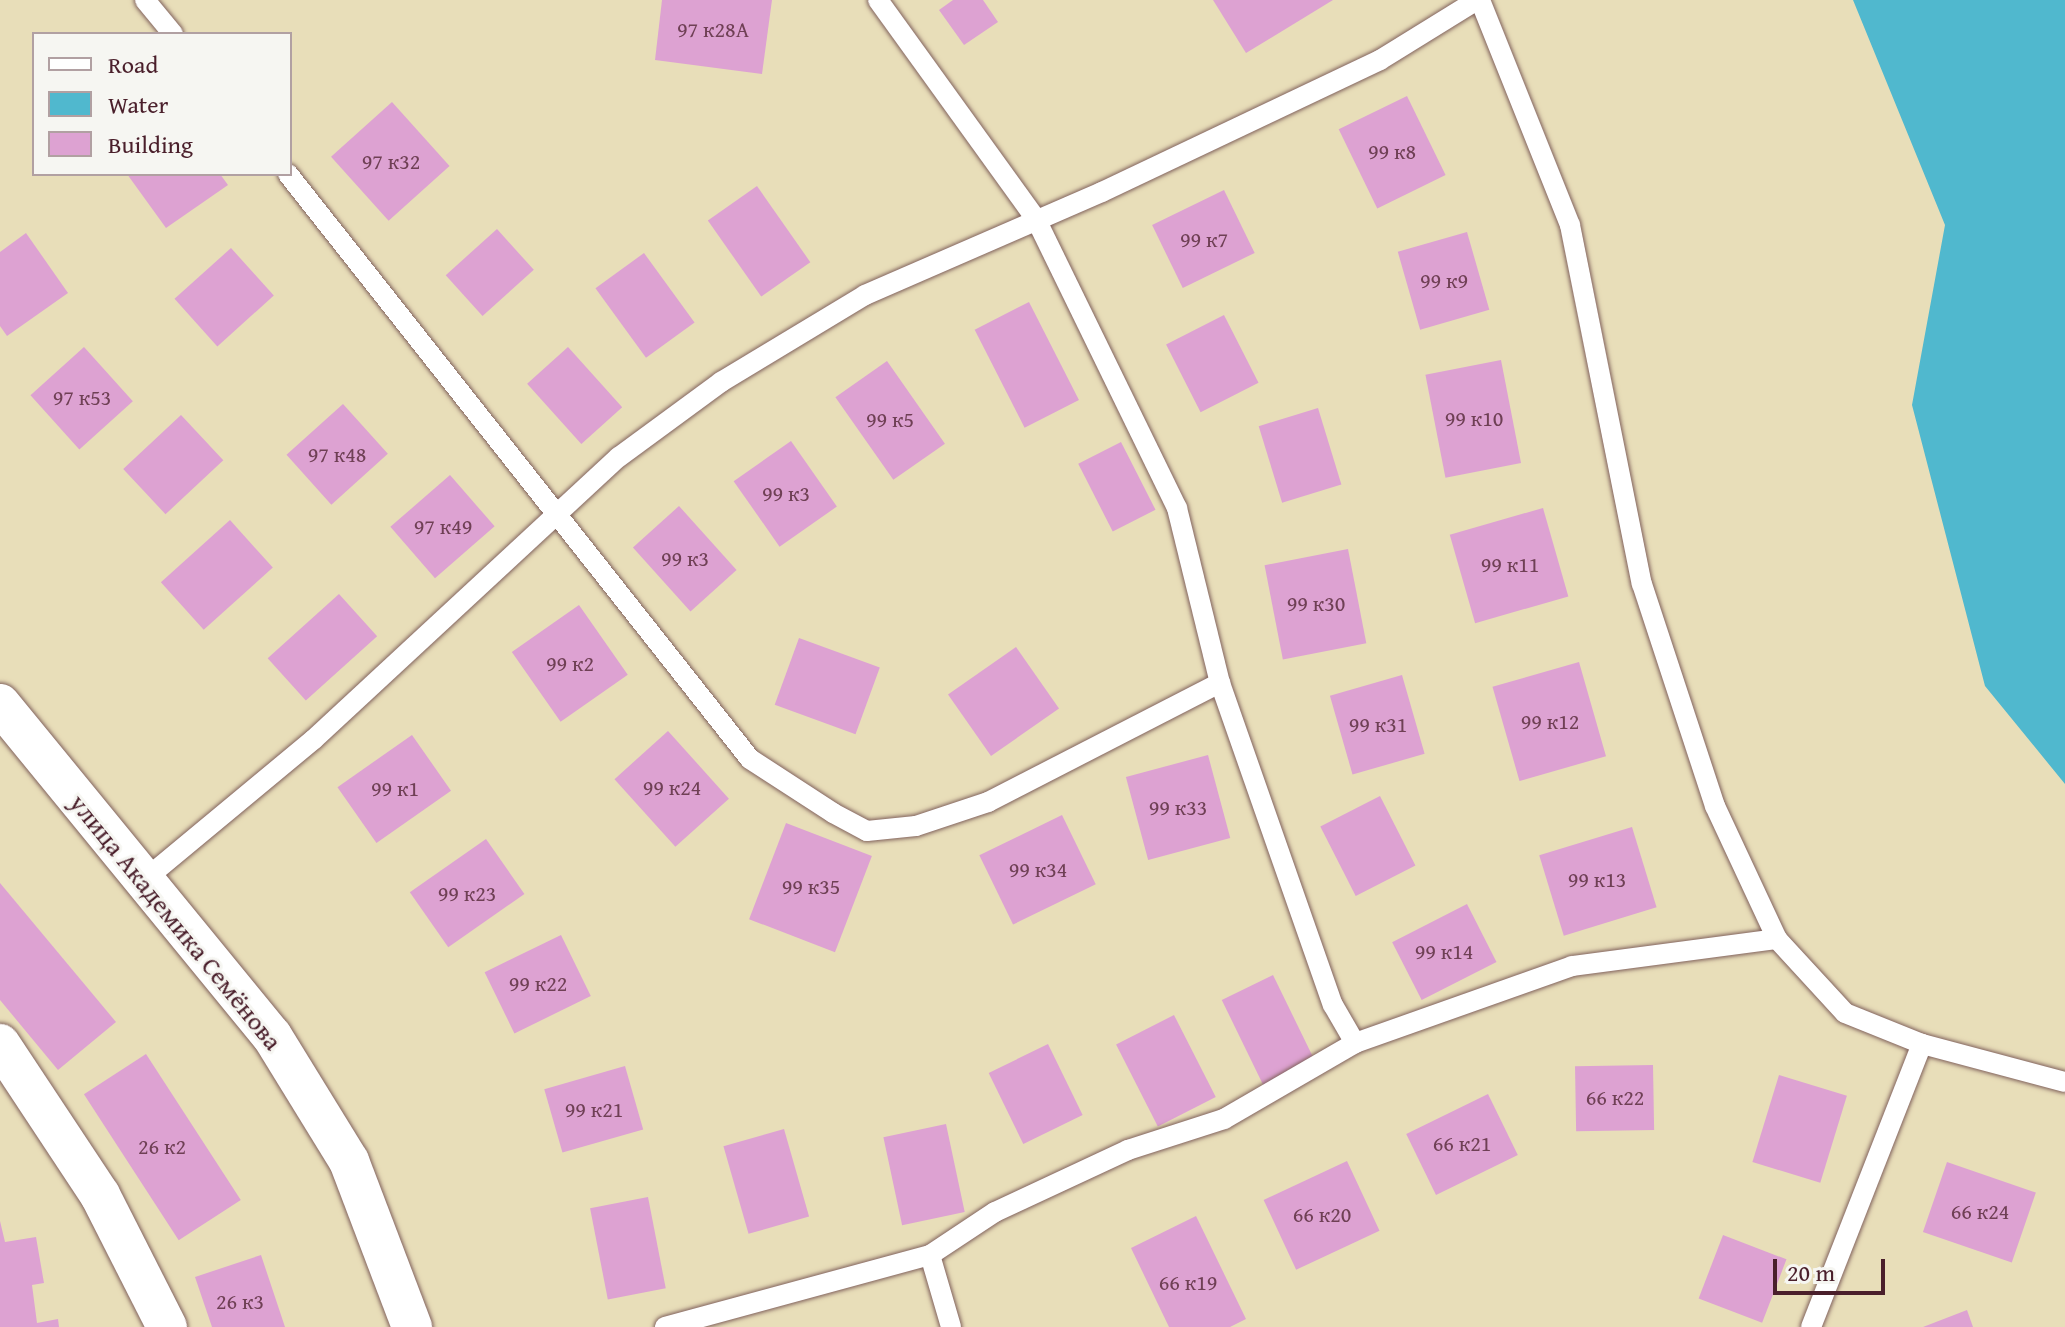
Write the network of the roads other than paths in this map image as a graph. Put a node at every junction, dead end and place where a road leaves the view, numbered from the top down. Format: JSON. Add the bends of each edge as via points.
{"nodes":[{"id":1,"x":145,"y":0,"type":"edge"},
{"id":2,"x":878,"y":0,"type":"edge"},
{"id":3,"x":1479,"y":0,"type":"edge"},
{"id":4,"x":171,"y":32,"type":"edge"},
{"id":5,"x":290,"y":176,"type":"edge"},
{"id":6,"x":1036,"y":219,"type":"junction"},
{"id":7,"x":559,"y":517,"type":"junction"},
{"id":8,"x":1220,"y":683,"type":"junction"},
{"id":9,"x":0,"y":704,"type":"edge"},
{"id":10,"x":143,"y":881,"type":"junction"},
{"id":11,"x":1777,"y":939,"type":"junction"},
{"id":12,"x":1355,"y":1043,"type":"junction"},
{"id":13,"x":0,"y":1044,"type":"edge"},
{"id":14,"x":1922,"y":1044,"type":"junction"},
{"id":15,"x":2065,"y":1082,"type":"edge"},
{"id":16,"x":930,"y":1255,"type":"junction"},
{"id":17,"x":167,"y":1327,"type":"edge"},
{"id":18,"x":412,"y":1327,"type":"edge"},
{"id":19,"x":665,"y":1327,"type":"edge"},
{"id":20,"x":951,"y":1327,"type":"edge"},
{"id":21,"x":1811,"y":1327,"type":"edge"}],
"edges":[{"from":1,"to":4,"type":"lane"},
{"from":2,"to":6,"type":"lane"},
{"from":3,"to":6,"type":"lane","via":[[1380,60]]},
{"from":3,"to":11,"type":"lane","via":[[1570,225],[1642,584],[1715,806]]},
{"from":5,"to":7,"type":"lane"},
{"from":6,"to":7,"type":"lane","via":[[865,295],[721,382],[619,457]]},
{"from":6,"to":8,"type":"lane","via":[[1177,508]]},
{"from":7,"to":8,"type":"lane","via":[[750,759],[867,831],[916,826],[988,802]]},
{"from":7,"to":10,"type":"lane","via":[[314,739]]},
{"from":8,"to":12,"type":"lane","via":[[1333,1005]]},
{"from":9,"to":10,"type":"street","name":"улица Академика Семёнова"},
{"from":10,"to":18,"type":"street","name":"улица Академика Семёнова","via":[[272,1036],[349,1161]]},
{"from":11,"to":12,"type":"lane","via":[[1572,966]]},
{"from":11,"to":14,"type":"lane","via":[[1845,1013]]},
{"from":12,"to":16,"type":"lane","via":[[1224,1119],[1128,1150],[995,1212]]},
{"from":13,"to":17,"type":"street","via":[[100,1195]]},
{"from":14,"to":15,"type":"lane"},
{"from":14,"to":21,"type":"lane"},
{"from":16,"to":19,"type":"lane"},
{"from":16,"to":20,"type":"lane"}]}
